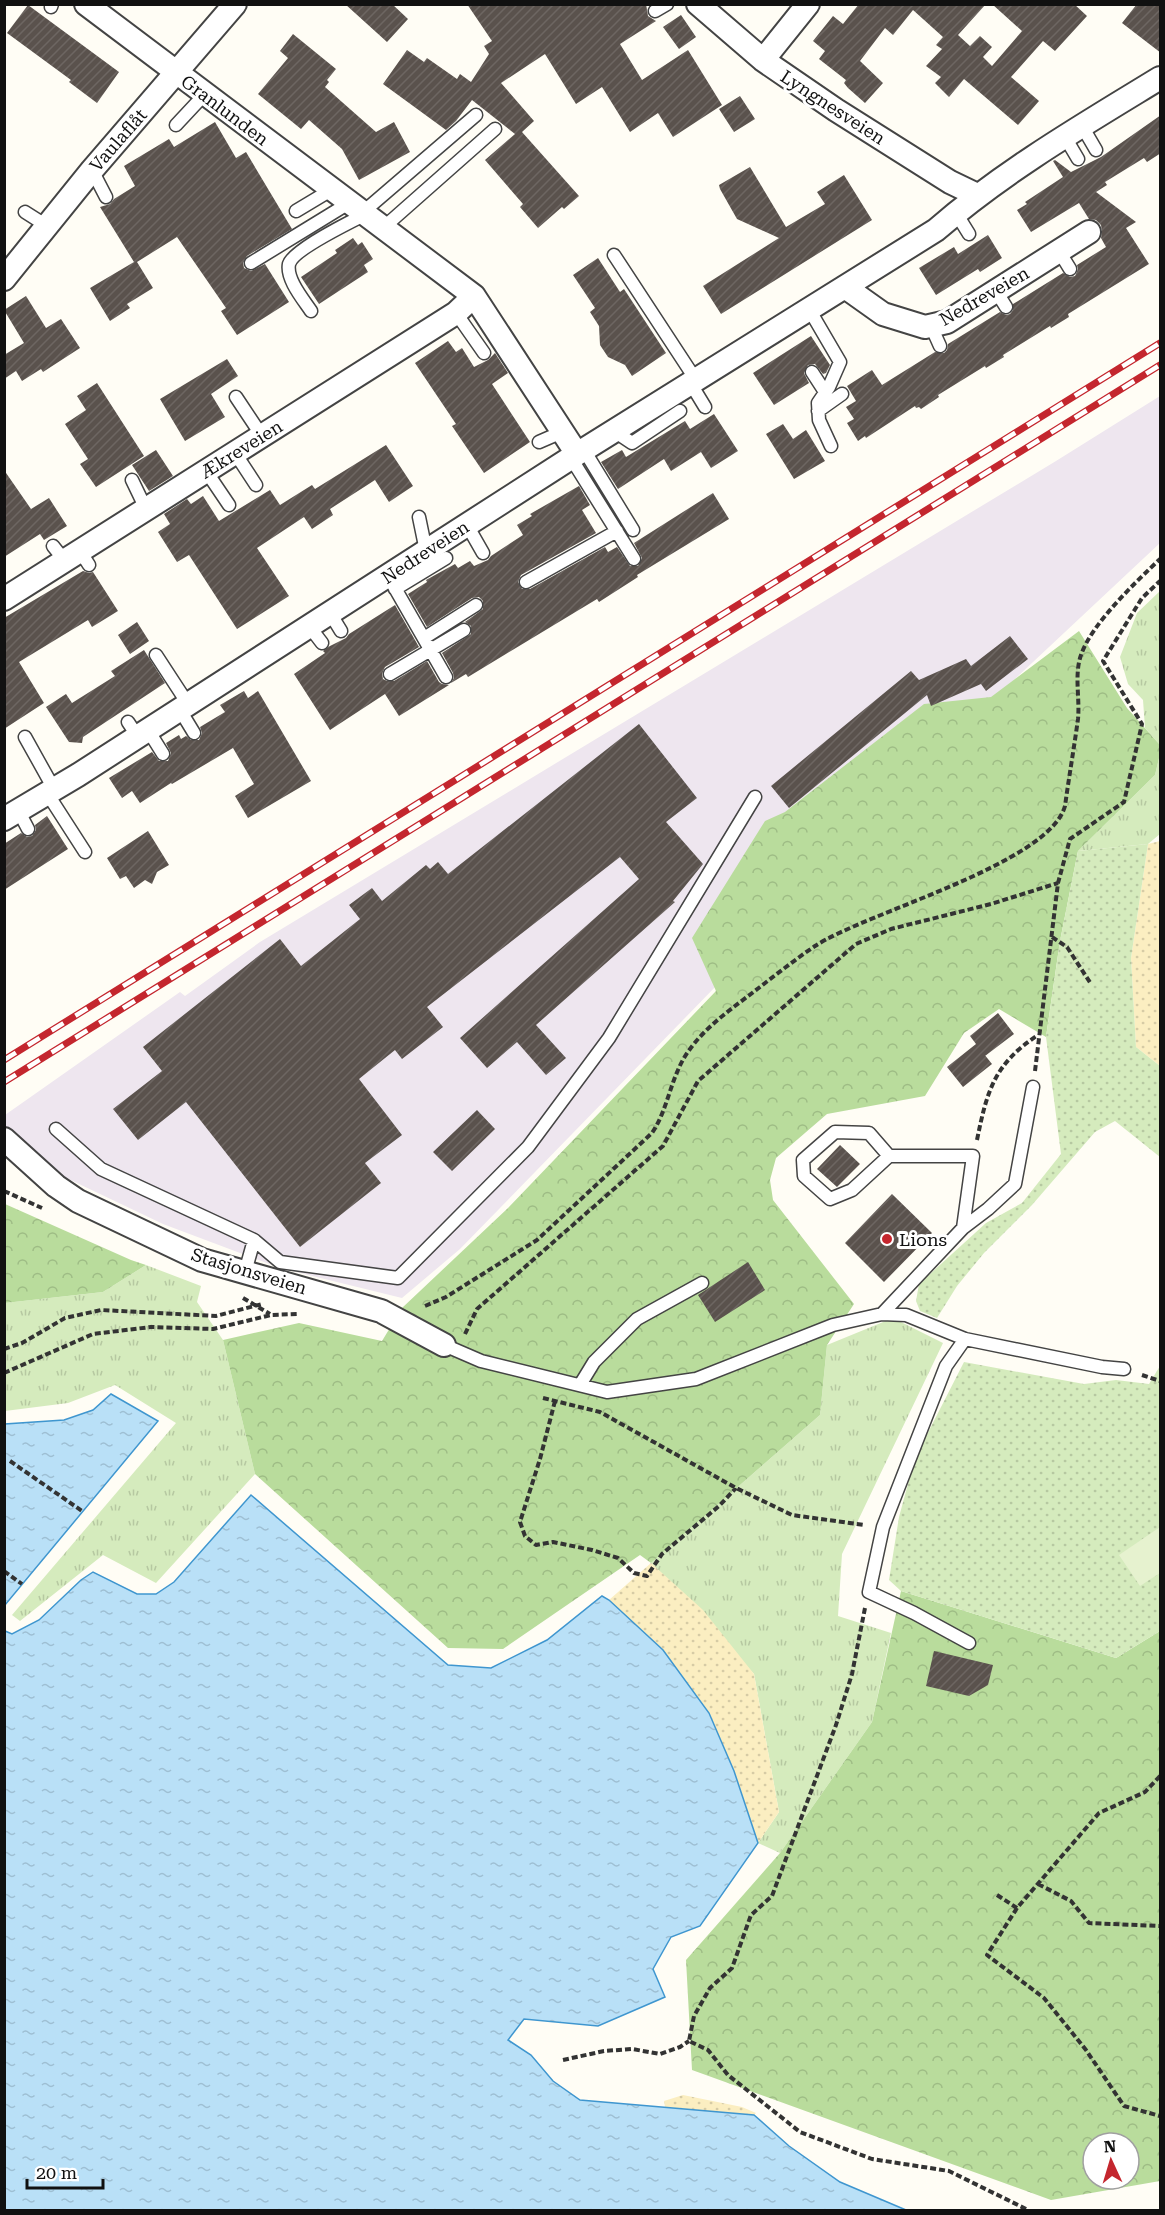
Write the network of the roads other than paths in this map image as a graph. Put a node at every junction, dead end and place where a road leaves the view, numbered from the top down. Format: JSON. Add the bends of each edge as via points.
{"nodes":[{"id":1,"x":236,"y":4,"type":"edge"},
{"id":2,"x":667,"y":4,"type":"edge"},
{"id":3,"x":698,"y":4,"type":"edge"},
{"id":4,"x":808,"y":4,"type":"edge"},
{"id":5,"x":93,"y":7,"type":"edge"},
{"id":6,"x":655,"y":12,"type":"dead end"},
{"id":7,"x":763,"y":60,"type":"junction"},
{"id":8,"x":177,"y":74,"type":"junction"},
{"id":9,"x":1161,"y":78,"type":"edge"},
{"id":10,"x":204,"y":95,"type":"junction"},
{"id":11,"x":476,"y":115,"type":"dead end"},
{"id":12,"x":176,"y":125,"type":"dead end"},
{"id":13,"x":495,"y":129,"type":"dead end"},
{"id":14,"x":1073,"y":132,"type":"junction"},
{"id":15,"x":1096,"y":150,"type":"dead end"},
{"id":16,"x":1078,"y":159,"type":"dead end"},
{"id":17,"x":92,"y":170,"type":"junction"},
{"id":18,"x":977,"y":195,"type":"junction"},
{"id":19,"x":106,"y":196,"type":"dead end"},
{"id":20,"x":351,"y":205,"type":"junction"},
{"id":21,"x":296,"y":211,"type":"dead end"},
{"id":22,"x":25,"y":212,"type":"dead end"},
{"id":23,"x":956,"y":213,"type":"junction"},
{"id":24,"x":46,"y":226,"type":"junction"},
{"id":25,"x":382,"y":228,"type":"junction"},
{"id":26,"x":1089,"y":232,"type":"dead end"},
{"id":27,"x":969,"y":234,"type":"dead end"},
{"id":28,"x":614,"y":255,"type":"dead end"},
{"id":29,"x":251,"y":262,"type":"dead end"},
{"id":30,"x":4,"y":279,"type":"edge"},
{"id":31,"x":845,"y":287,"type":"junction"},
{"id":32,"x":474,"y":296,"type":"junction"},
{"id":33,"x":810,"y":309,"type":"junction"},
{"id":34,"x":311,"y":310,"type":"dead end"},
{"id":35,"x":456,"y":313,"type":"junction"},
{"id":36,"x":484,"y":353,"type":"dead end"},
{"id":37,"x":812,"y":372,"type":"dead end"},
{"id":38,"x":694,"y":382,"type":"junction"},
{"id":39,"x":825,"y":392,"type":"junction"},
{"id":40,"x":842,"y":394,"type":"dead end"},
{"id":41,"x":236,"y":397,"type":"dead end"},
{"id":42,"x":705,"y":407,"type":"dead end"},
{"id":43,"x":680,"y":411,"type":"dead end"},
{"id":44,"x":818,"y":411,"type":"junction"},
{"id":45,"x":614,"y":431,"type":"junction"},
{"id":46,"x":562,"y":432,"type":"junction"},
{"id":47,"x":262,"y":436,"type":"junction"},
{"id":48,"x":539,"y":442,"type":"dead end"},
{"id":49,"x":831,"y":446,"type":"dead end"},
{"id":50,"x":235,"y":453,"type":"junction"},
{"id":51,"x":577,"y":454,"type":"junction"},
{"id":52,"x":206,"y":471,"type":"junction"},
{"id":53,"x":132,"y":480,"type":"dead end"},
{"id":54,"x":256,"y":485,"type":"dead end"},
{"id":55,"x":229,"y":505,"type":"dead end"},
{"id":56,"x":146,"y":509,"type":"junction"},
{"id":57,"x":419,"y":517,"type":"dead end"},
{"id":58,"x":467,"y":525,"type":"junction"},
{"id":59,"x":617,"y":531,"type":"junction"},
{"id":60,"x":633,"y":531,"type":"dead end"},
{"id":61,"x":483,"y":553,"type":"dead end"},
{"id":62,"x":436,"y":555,"type":"junction"},
{"id":63,"x":634,"y":559,"type":"dead end"},
{"id":64,"x":526,"y":582,"type":"dead end"},
{"id":65,"x":392,"y":583,"type":"junction"},
{"id":66,"x":4,"y":599,"type":"edge"},
{"id":67,"x":476,"y":605,"type":"dead end"},
{"id":68,"x":464,"y":630,"type":"dead end"},
{"id":69,"x":424,"y":638,"type":"junction"},
{"id":70,"x":431,"y":651,"type":"junction"},
{"id":71,"x":156,"y":655,"type":"dead end"},
{"id":72,"x":390,"y":674,"type":"dead end"},
{"id":73,"x":446,"y":676,"type":"dead end"},
{"id":74,"x":184,"y":707,"type":"junction"},
{"id":75,"x":138,"y":730,"type":"junction"},
{"id":76,"x":194,"y":733,"type":"dead end"},
{"id":77,"x":25,"y":737,"type":"dead end"},
{"id":78,"x":163,"y":754,"type":"dead end"},
{"id":79,"x":51,"y":791,"type":"junction"},
{"id":80,"x":755,"y":797,"type":"dead end"},
{"id":81,"x":17,"y":819,"type":"edge"},
{"id":82,"x":86,"y":852,"type":"dead end"},
{"id":83,"x":1033,"y":1087,"type":"road end"},
{"id":84,"x":56,"y":1129,"type":"dead end"},
{"id":85,"x":4,"y":1139,"type":"edge"},
{"id":86,"x":889,"y":1156,"type":"junction"},
{"id":87,"x":963,"y":1228,"type":"junction"},
{"id":88,"x":254,"y":1240,"type":"junction"},
{"id":89,"x":245,"y":1272,"type":"junction"},
{"id":90,"x":702,"y":1283,"type":"dead end"},
{"id":91,"x":882,"y":1314,"type":"junction"},
{"id":92,"x":965,"y":1339,"type":"junction"},
{"id":93,"x":450,"y":1348,"type":"joint"},
{"id":94,"x":1124,"y":1368,"type":"dead end"},
{"id":95,"x":580,"y":1385,"type":"junction"},
{"id":96,"x":969,"y":1643,"type":"dead end"}],
"edges":[{"from":1,"to":8,"type":"street","name":"Vaulaflåt"},
{"from":2,"to":6,"type":"lane"},
{"from":3,"to":7,"type":"street","name":"Lyngnesveien"},
{"from":4,"to":7,"type":"street"},
{"from":5,"to":8,"type":"street","name":"Granlunden"},
{"from":7,"to":18,"type":"street","name":"Lyngnesveien","via":[[867,131]]},
{"from":8,"to":10,"type":"street","name":"Granlunden"},
{"from":8,"to":17,"type":"street","name":"Vaulaflåt"},
{"from":9,"to":14,"type":"street","name":"Nedreveien"},
{"from":10,"to":12,"type":"lane"},
{"from":10,"to":20,"type":"street","name":"Granlunden"},
{"from":11,"to":20,"type":"lane"},
{"from":13,"to":25,"type":"lane"},
{"from":14,"to":15,"type":"lane"},
{"from":14,"to":16,"type":"lane"},
{"from":14,"to":18,"type":"street","name":"Nedreveien"},
{"from":17,"to":19,"type":"lane"},
{"from":17,"to":24,"type":"street","name":"Vaulaflåt"},
{"from":18,"to":23,"type":"street","name":"Nedreveien"},
{"from":20,"to":21,"type":"lane"},
{"from":20,"to":25,"type":"street","name":"Granlunden"},
{"from":20,"to":29,"type":"lane"},
{"from":20,"to":34,"type":"lane","via":[[333,230],[293,257],[289,265],[290,274]]},
{"from":22,"to":24,"type":"lane"},
{"from":23,"to":27,"type":"lane"},
{"from":23,"to":31,"type":"street","name":"Nedreveien","via":[[936,230]]},
{"from":24,"to":30,"type":"street","name":"Vaulaflåt"},
{"from":25,"to":32,"type":"street","name":"Granlunden"},
{"from":26,"to":31,"type":"street","name":"Nedreveien","via":[[1064,260],[1001,299],[947,322],[935,336],[925,327],[883,314]]},
{"from":28,"to":38,"type":"lane"},
{"from":31,"to":33,"type":"street","name":"Nedreveien"},
{"from":32,"to":35,"type":"street","name":"Ækreveien"},
{"from":32,"to":46,"type":"street","name":"Granlunden"},
{"from":33,"to":38,"type":"street","name":"Nedreveien"},
{"from":33,"to":39,"type":"lane","via":[[840,362]]},
{"from":35,"to":36,"type":"lane"},
{"from":35,"to":47,"type":"street","name":"Ækreveien"},
{"from":37,"to":39,"type":"lane"},
{"from":38,"to":42,"type":"lane"},
{"from":38,"to":45,"type":"street","name":"Nedreveien"},
{"from":39,"to":44,"type":"lane","via":[[818,402]]},
{"from":40,"to":44,"type":"lane"},
{"from":41,"to":47,"type":"lane"},
{"from":43,"to":45,"type":"lane","via":[[632,443]]},
{"from":44,"to":49,"type":"lane"},
{"from":45,"to":51,"type":"street","name":"Nedreveien"},
{"from":46,"to":48,"type":"lane"},
{"from":46,"to":51,"type":"street","name":"Granlunden"},
{"from":47,"to":50,"type":"street","name":"Ækreveien"},
{"from":50,"to":52,"type":"street","name":"Ækreveien"},
{"from":50,"to":54,"type":"lane"},
{"from":51,"to":58,"type":"street","name":"Nedreveien"},
{"from":51,"to":59,"type":"lane"},
{"from":51,"to":60,"type":"lane"},
{"from":52,"to":55,"type":"lane"},
{"from":52,"to":56,"type":"street","name":"Ækreveien"},
{"from":53,"to":56,"type":"lane"},
{"from":56,"to":66,"type":"street","name":"Ækreveien"},
{"from":57,"to":62,"type":"lane"},
{"from":58,"to":61,"type":"lane"},
{"from":58,"to":62,"type":"street","name":"Nedreveien"},
{"from":59,"to":63,"type":"lane"},
{"from":59,"to":64,"type":"lane"},
{"from":62,"to":65,"type":"street","name":"Nedreveien"},
{"from":65,"to":69,"type":"lane"},
{"from":65,"to":74,"type":"street","name":"Nedreveien","via":[[315,635]]},
{"from":67,"to":69,"type":"lane"},
{"from":68,"to":70,"type":"lane"},
{"from":69,"to":70,"type":"lane"},
{"from":70,"to":72,"type":"lane"},
{"from":70,"to":73,"type":"lane"},
{"from":71,"to":74,"type":"lane"},
{"from":74,"to":75,"type":"street","name":"Nedreveien"},
{"from":74,"to":76,"type":"lane"},
{"from":75,"to":78,"type":"lane"},
{"from":75,"to":79,"type":"street","name":"Nedreveien"},
{"from":77,"to":79,"type":"lane"},
{"from":79,"to":81,"type":"street","name":"Nedreveien"},
{"from":79,"to":82,"type":"lane"},
{"from":80,"to":88,"type":"lane","via":[[609,1038],[528,1147],[398,1278],[280,1262]]},
{"from":83,"to":87,"type":"lane","via":[[1016,1184]]},
{"from":84,"to":88,"type":"lane","via":[[101,1168]]},
{"from":85,"to":89,"type":"street","name":"Stasjonsveien","via":[[56,1186],[78,1200],[202,1260]]},
{"from":86,"to":86,"type":"lane","via":[[869,1133],[835,1132],[803,1160],[804,1176],[830,1199],[852,1190]]},
{"from":86,"to":87,"type":"lane","via":[[974,1156]]},
{"from":87,"to":91,"type":"lane"},
{"from":88,"to":89,"type":"lane"},
{"from":89,"to":93,"type":"street","name":"Stasjonsveien","via":[[389,1315]]},
{"from":90,"to":95,"type":"lane","via":[[637,1319],[594,1362]]},
{"from":91,"to":92,"type":"lane","via":[[906,1315]]},
{"from":91,"to":95,"type":"lane","via":[[832,1325],[696,1379],[607,1392]]},
{"from":92,"to":94,"type":"lane"},
{"from":92,"to":96,"type":"lane","via":[[945,1366],[883,1527],[869,1592]]},
{"from":93,"to":95,"type":"lane","via":[[482,1361]]}]}
